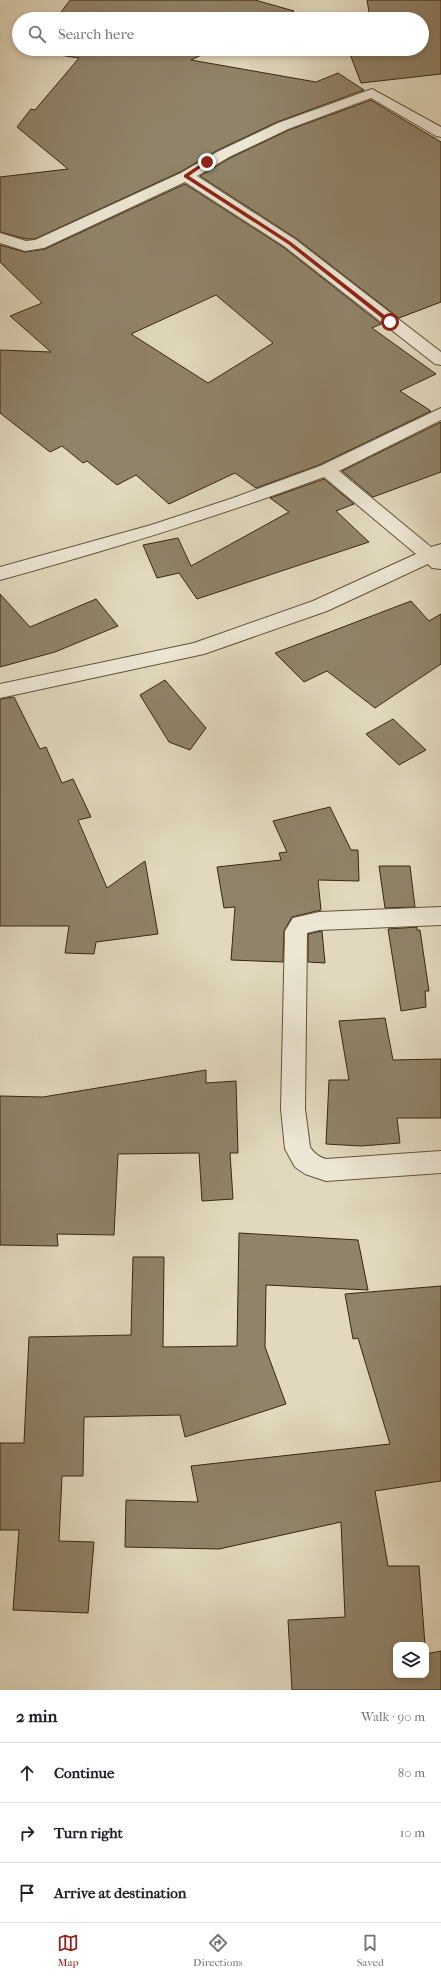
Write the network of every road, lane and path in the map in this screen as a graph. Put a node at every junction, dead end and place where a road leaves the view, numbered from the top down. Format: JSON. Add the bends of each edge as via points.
{"nodes":[{"id":1,"x":441,"y":134,"type":"edge"},
{"id":2,"x":186,"y":176,"type":"junction"},
{"id":3,"x":0,"y":238,"type":"edge"},
{"id":4,"x":441,"y":360,"type":"edge"},
{"id":5,"x":441,"y":413,"type":"edge"},
{"id":6,"x":326,"y":470,"type":"junction"},
{"id":7,"x":437,"y":557,"type":"edge"},
{"id":8,"x":0,"y":574,"type":"edge"},
{"id":9,"x":0,"y":691,"type":"edge"},
{"id":10,"x":441,"y":916,"type":"edge"},
{"id":11,"x":441,"y":1162,"type":"edge"}],
"edges":[{"from":1,"to":2,"type":"street","via":[[372,93],[283,126],[212,159]]},
{"from":2,"to":3,"type":"street","via":[[38,245],[25,246]]},
{"from":2,"to":4,"type":"street","via":[[290,243]]},
{"from":5,"to":6,"type":"street"},
{"from":6,"to":7,"type":"street"},
{"from":6,"to":8,"type":"street","via":[[158,529]]},
{"from":7,"to":9,"type":"street","via":[[320,606],[197,649]]},
{"from":10,"to":11,"type":"street","via":[[301,924],[296,931],[295,948],[293,1110],[298,1149],[304,1159],[314,1166],[326,1170]]}]}
